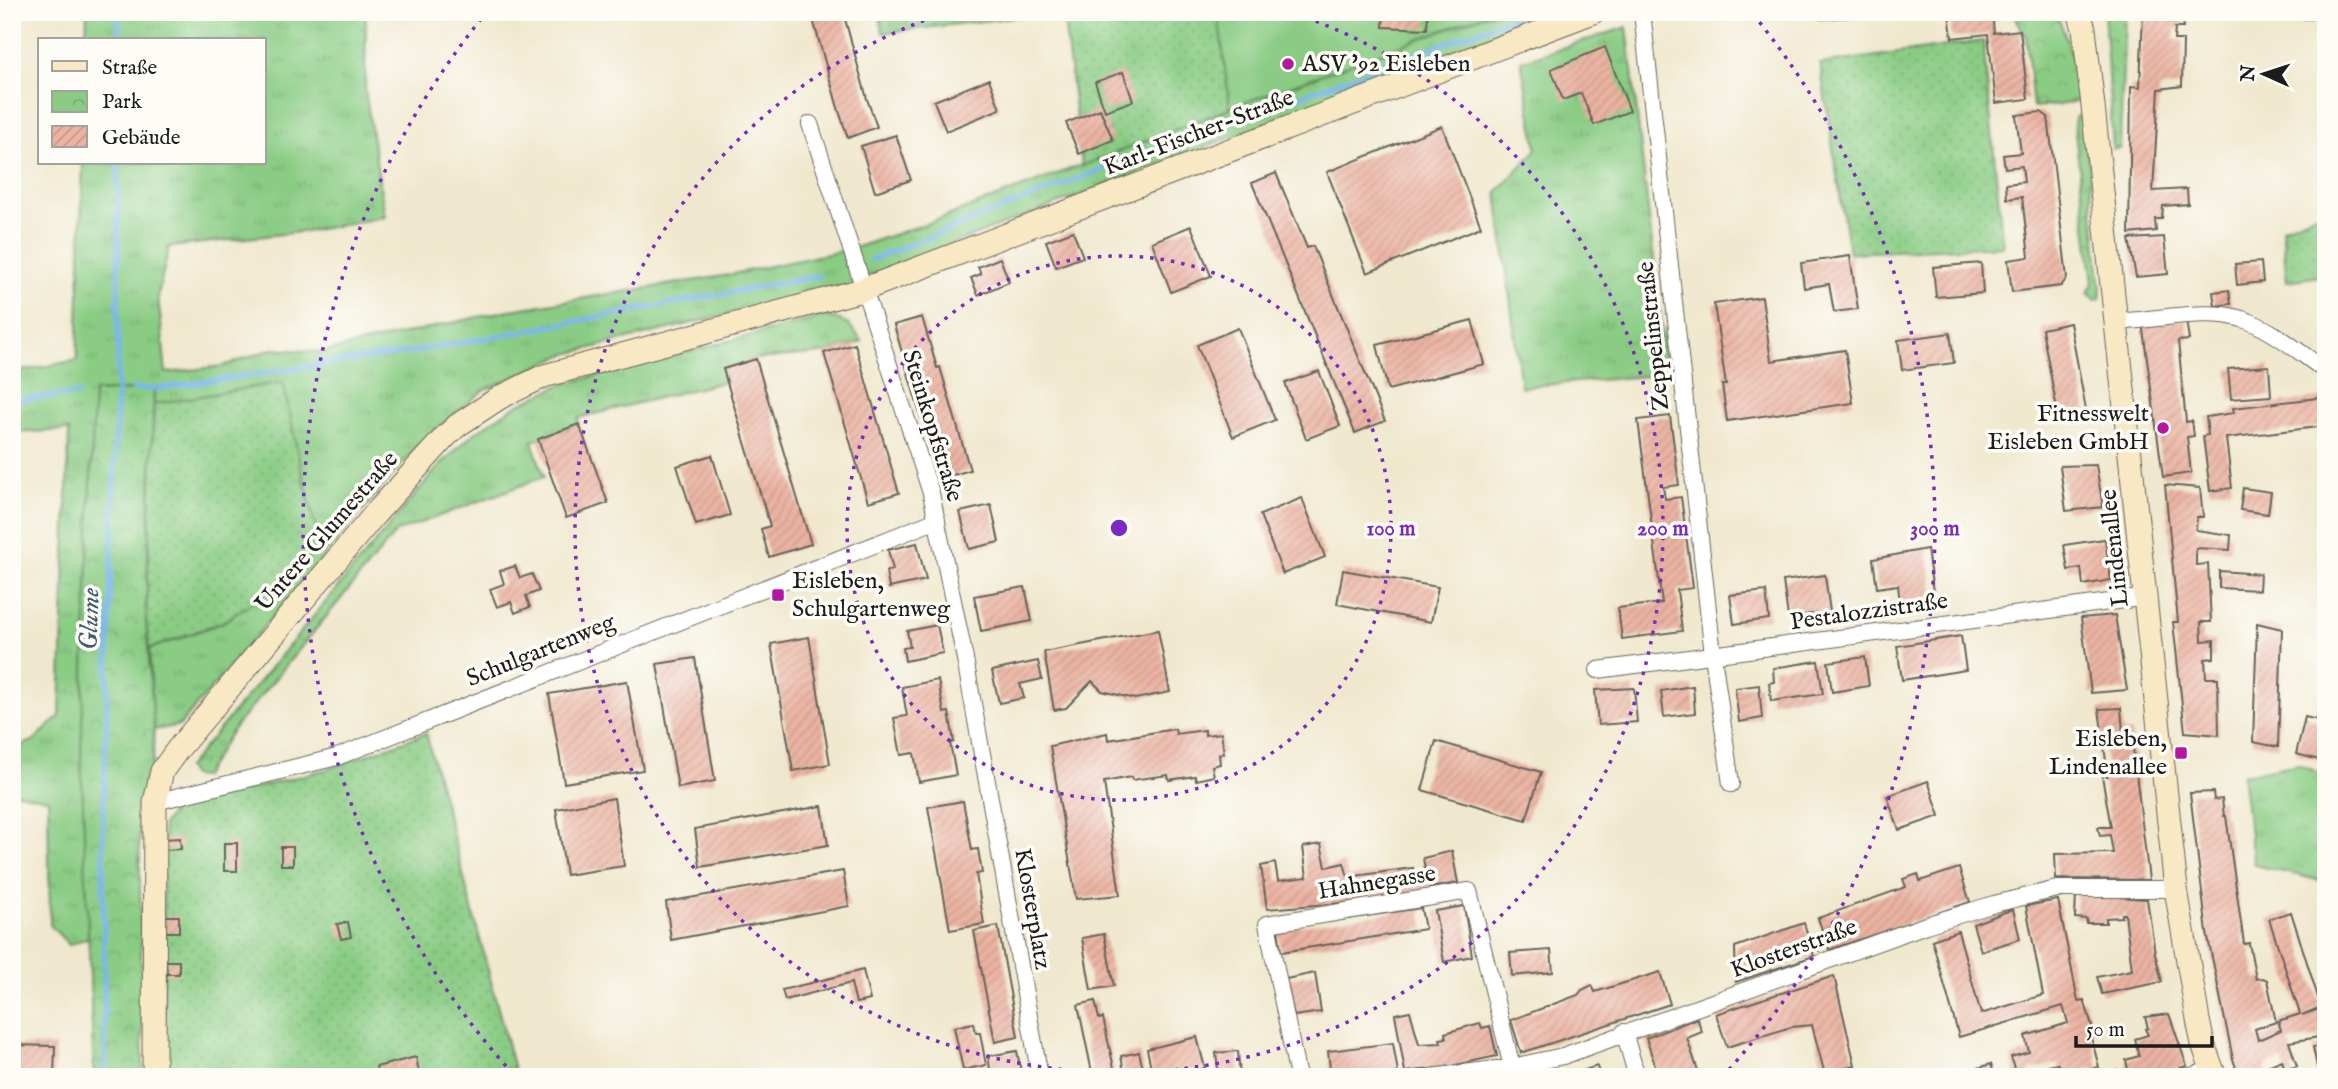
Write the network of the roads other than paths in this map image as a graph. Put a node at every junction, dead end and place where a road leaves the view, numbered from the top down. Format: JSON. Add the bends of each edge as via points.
{"nodes":[{"id":1,"x":1593,"y":12,"type":"edge"},
{"id":2,"x":1642,"y":12,"type":"edge"},
{"id":3,"x":2078,"y":12,"type":"edge"},
{"id":4,"x":810,"y":124,"type":"dead end"},
{"id":5,"x":861,"y":283,"type":"junction"},
{"id":6,"x":2116,"y":317,"type":"junction"},
{"id":7,"x":2326,"y":371,"type":"edge"},
{"id":8,"x":937,"y":520,"type":"junction"},
{"id":9,"x":2147,"y":597,"type":"junction"},
{"id":10,"x":1713,"y":655,"type":"junction"},
{"id":11,"x":1598,"y":670,"type":"dead end"},
{"id":12,"x":981,"y":750,"type":"joint"},
{"id":13,"x":1731,"y":784,"type":"dead end"},
{"id":14,"x":155,"y":802,"type":"junction"},
{"id":15,"x":2176,"y":889,"type":"junction"},
{"id":16,"x":1624,"y":1032,"type":"junction"},
{"id":17,"x":1512,"y":1067,"type":"junction"},
{"id":18,"x":2213,"y":1073,"type":"edge"},
{"id":19,"x":154,"y":1077,"type":"edge"},
{"id":20,"x":1040,"y":1077,"type":"edge"},
{"id":21,"x":1298,"y":1077,"type":"edge"},
{"id":22,"x":1430,"y":1077,"type":"edge"},
{"id":23,"x":1637,"y":1077,"type":"edge"},
{"id":24,"x":2187,"y":1077,"type":"edge"}],
"edges":[{"from":1,"to":5,"type":"street","name":"Karl-Fischer-Straße"},
{"from":2,"to":10,"type":"street","name":"Zeppelinstraße"},
{"from":3,"to":6,"type":"street","name":"Lindenallee","via":[[2084,29]]},
{"from":4,"to":5,"type":"street","name":"Steinkopfstraße"},
{"from":5,"to":8,"type":"street","name":"Steinkopfstraße"},
{"from":5,"to":14,"type":"street","name":"Untere Glumestraße","via":[[544,376],[458,425],[375,514],[178,749],[162,771]]},
{"from":6,"to":7,"type":"street","via":[[2128,321],[2212,315],[2241,318]]},
{"from":6,"to":9,"type":"street","name":"Lindenallee"},
{"from":8,"to":12,"type":"street","name":"Steinkopfstraße"},
{"from":8,"to":14,"type":"street","name":"Schulgartenweg","via":[[337,757]]},
{"from":9,"to":10,"type":"street","name":"Pestalozzistraße"},
{"from":9,"to":15,"type":"street","name":"Lindenallee"},
{"from":10,"to":11,"type":"street","name":"Pestalozzistraße"},
{"from":10,"to":13,"type":"street","name":"Zeppelinstraße"},
{"from":12,"to":20,"type":"street","name":"Klosterplatz"},
{"from":14,"to":19,"type":"street","name":"Untere Glumestraße"},
{"from":15,"to":16,"type":"street","name":"Klosterstraße","via":[[2057,889],[1994,904]]},
{"from":15,"to":18,"type":"street","name":"Lindenallee","via":[[2198,1020]]},
{"from":16,"to":17,"type":"street","name":"Klosterstraße","via":[[1563,1056]]},
{"from":16,"to":23,"type":"street"},
{"from":17,"to":21,"type":"street","name":"Hahnegasse","via":[[1469,891],[1267,924]]},
{"from":17,"to":22,"type":"street","name":"Klosterstraße"},
{"from":18,"to":24,"type":"street"}]}
